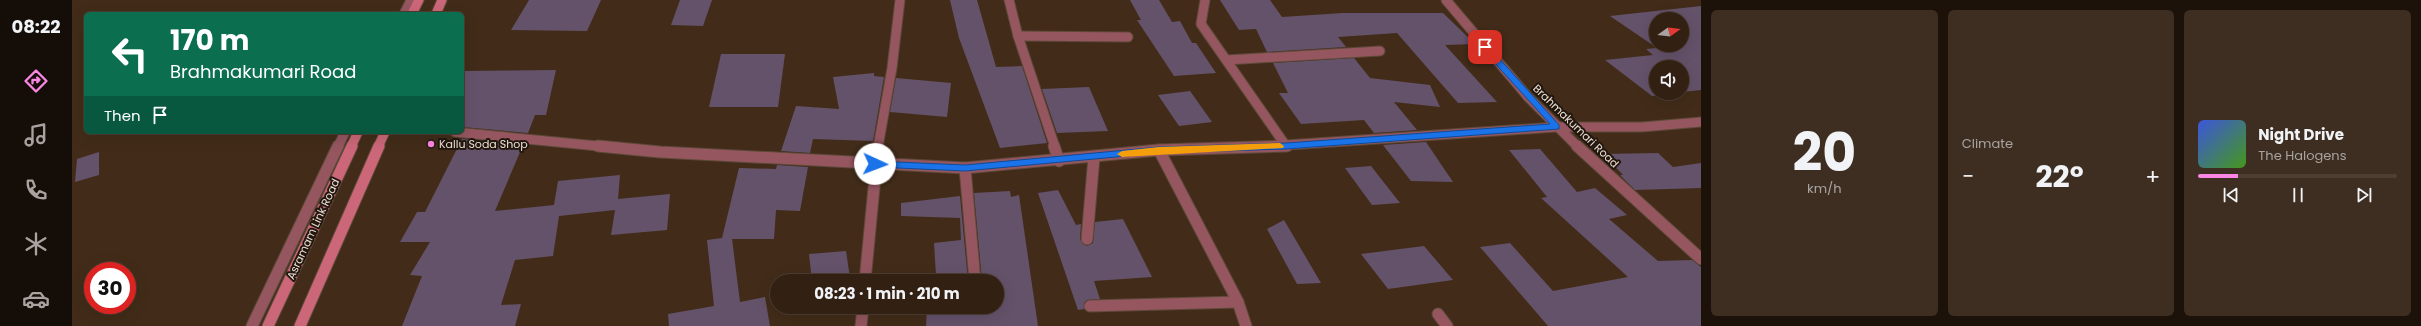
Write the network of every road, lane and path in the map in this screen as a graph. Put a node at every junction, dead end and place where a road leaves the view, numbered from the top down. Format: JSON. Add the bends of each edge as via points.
{"nodes":[{"id":1,"x":411,"y":0,"type":"edge"},
{"id":2,"x":419,"y":0,"type":"edge"},
{"id":3,"x":442,"y":0,"type":"edge"},
{"id":4,"x":900,"y":0,"type":"edge"},
{"id":5,"x":1009,"y":0,"type":"edge"},
{"id":6,"x":1205,"y":0,"type":"edge"},
{"id":7,"x":1446,"y":0,"type":"edge"},
{"id":8,"x":405,"y":12,"type":"edge"},
{"id":9,"x":413,"y":12,"type":"edge"},
{"id":10,"x":437,"y":12,"type":"edge"},
{"id":11,"x":1018,"y":36,"type":"junction"},
{"id":12,"x":1128,"y":37,"type":"dead end"},
{"id":13,"x":1380,"y":51,"type":"dead end"},
{"id":14,"x":1226,"y":60,"type":"junction"},
{"id":15,"x":1701,"y":122,"type":"edge"},
{"id":16,"x":1556,"y":127,"type":"junction"},
{"id":17,"x":464,"y":133,"type":"edge"},
{"id":18,"x":344,"y":134,"type":"edge"},
{"id":19,"x":357,"y":134,"type":"edge"},
{"id":20,"x":384,"y":134,"type":"edge"},
{"id":21,"x":1286,"y":146,"type":"junction"},
{"id":22,"x":1159,"y":150,"type":"junction"},
{"id":23,"x":1094,"y":157,"type":"junction"},
{"id":24,"x":1059,"y":161,"type":"junction"},
{"id":25,"x":875,"y":164,"type":"junction"},
{"id":26,"x":965,"y":168,"type":"junction"},
{"id":27,"x":1088,"y":239,"type":"dead end"},
{"id":28,"x":1701,"y":259,"type":"edge"},
{"id":29,"x":866,"y":274,"type":"edge"},
{"id":30,"x":974,"y":274,"type":"edge"},
{"id":31,"x":1238,"y":302,"type":"junction"},
{"id":32,"x":1090,"y":306,"type":"dead end"},
{"id":33,"x":862,"y":314,"type":"edge"},
{"id":34,"x":1438,"y":314,"type":"dead end"},
{"id":35,"x":252,"y":326,"type":"edge"},
{"id":36,"x":268,"y":326,"type":"edge"},
{"id":37,"x":300,"y":326,"type":"edge"},
{"id":38,"x":861,"y":326,"type":"edge"},
{"id":39,"x":1246,"y":326,"type":"edge"},
{"id":40,"x":1446,"y":326,"type":"edge"}],
"edges":[{"from":1,"to":8,"type":"street"},
{"from":2,"to":9,"type":"main road"},
{"from":3,"to":10,"type":"main road"},
{"from":4,"to":25,"type":"street","via":[[892,68]]},
{"from":5,"to":11,"type":"street"},
{"from":6,"to":14,"type":"street","via":[[1201,24]]},
{"from":7,"to":16,"type":"street","name":"Brahmakumari Road"},
{"from":11,"to":12,"type":"street"},
{"from":11,"to":24,"type":"street"},
{"from":13,"to":14,"type":"street"},
{"from":14,"to":21,"type":"street"},
{"from":15,"to":16,"type":"street","via":[[1642,127]]},
{"from":16,"to":21,"type":"street"},
{"from":16,"to":28,"type":"street","name":"Brahmakumari Road"},
{"from":17,"to":25,"type":"street","via":[[660,152]]},
{"from":18,"to":35,"type":"street"},
{"from":19,"to":36,"type":"main road","name":"Asramam Link Road"},
{"from":20,"to":37,"type":"main road"},
{"from":21,"to":22,"type":"street"},
{"from":22,"to":23,"type":"street"},
{"from":22,"to":31,"type":"street"},
{"from":23,"to":24,"type":"street"},
{"from":23,"to":27,"type":"street"},
{"from":24,"to":26,"type":"street"},
{"from":25,"to":26,"type":"street"},
{"from":25,"to":29,"type":"street"},
{"from":26,"to":30,"type":"street"},
{"from":31,"to":32,"type":"street"},
{"from":31,"to":39,"type":"street"},
{"from":33,"to":38,"type":"street"},
{"from":34,"to":40,"type":"street"}]}
